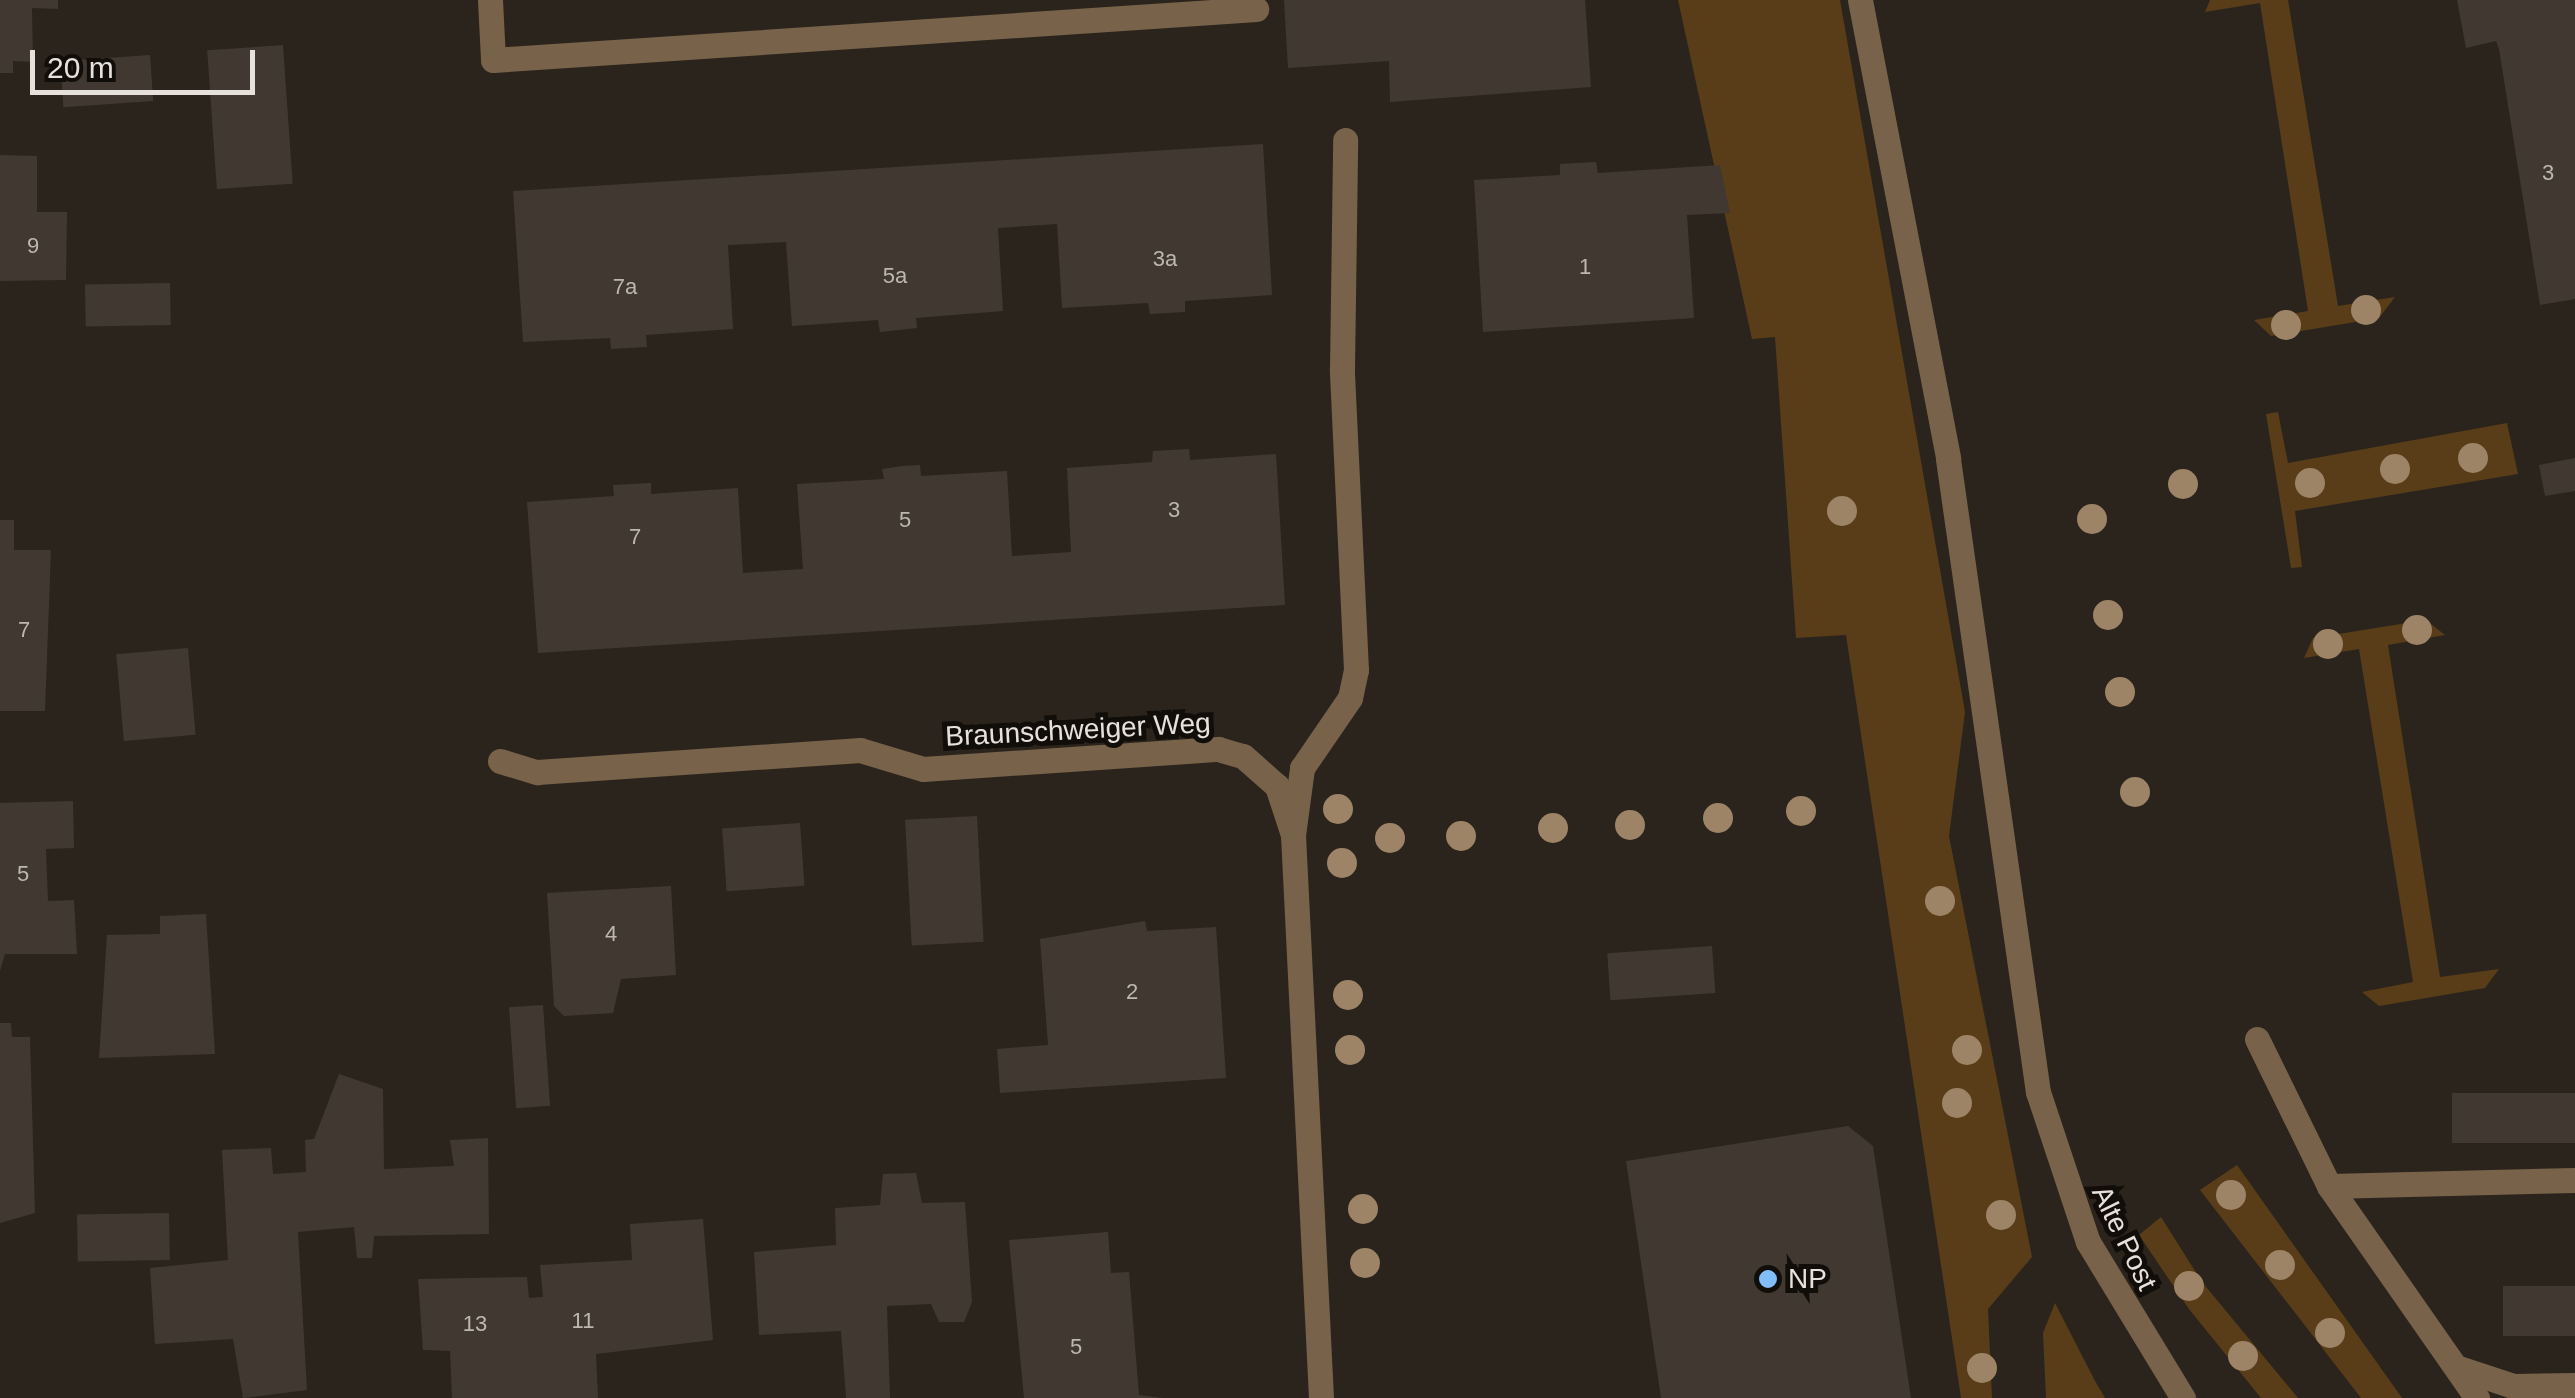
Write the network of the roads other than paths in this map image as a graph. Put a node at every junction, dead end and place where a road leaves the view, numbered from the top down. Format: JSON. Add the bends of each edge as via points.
{"nodes":[{"id":1,"x":490,"y":0,"type":"edge"},
{"id":2,"x":1860,"y":0,"type":"edge"},
{"id":3,"x":1256,"y":8,"type":"dead end"},
{"id":4,"x":1345,"y":140,"type":"dead end"},
{"id":5,"x":500,"y":762,"type":"dead end"},
{"id":6,"x":1293,"y":835,"type":"junction"},
{"id":7,"x":2258,"y":1039,"type":"dead end"},
{"id":8,"x":2575,"y":1180,"type":"edge"},
{"id":9,"x":2328,"y":1186,"type":"junction"},
{"id":10,"x":2456,"y":1367,"type":"junction"},
{"id":11,"x":2575,"y":1385,"type":"edge"},
{"id":12,"x":1321,"y":1398,"type":"edge"},
{"id":13,"x":2183,"y":1398,"type":"edge"},
{"id":14,"x":2477,"y":1398,"type":"edge"}],
"edges":[{"from":1,"to":3,"type":"street","via":[[493,60]]},
{"from":2,"to":13,"type":"street","name":"Alte Post","via":[[1948,459],[2038,1092],[2088,1242]]},
{"from":4,"to":6,"type":"street","via":[[1342,369],[1356,670],[1350,698],[1302,768]]},
{"from":5,"to":6,"type":"street","name":"Braunschweiger Weg","via":[[537,772],[860,750],[923,769],[1218,749],[1243,756],[1277,786]]},
{"from":6,"to":12,"type":"street","name":"Braunschweiger Weg"},
{"from":7,"to":9,"type":"street"},
{"from":8,"to":9,"type":"street"},
{"from":9,"to":10,"type":"street"},
{"from":10,"to":11,"type":"street","via":[[2513,1386]]},
{"from":10,"to":14,"type":"street"}]}
